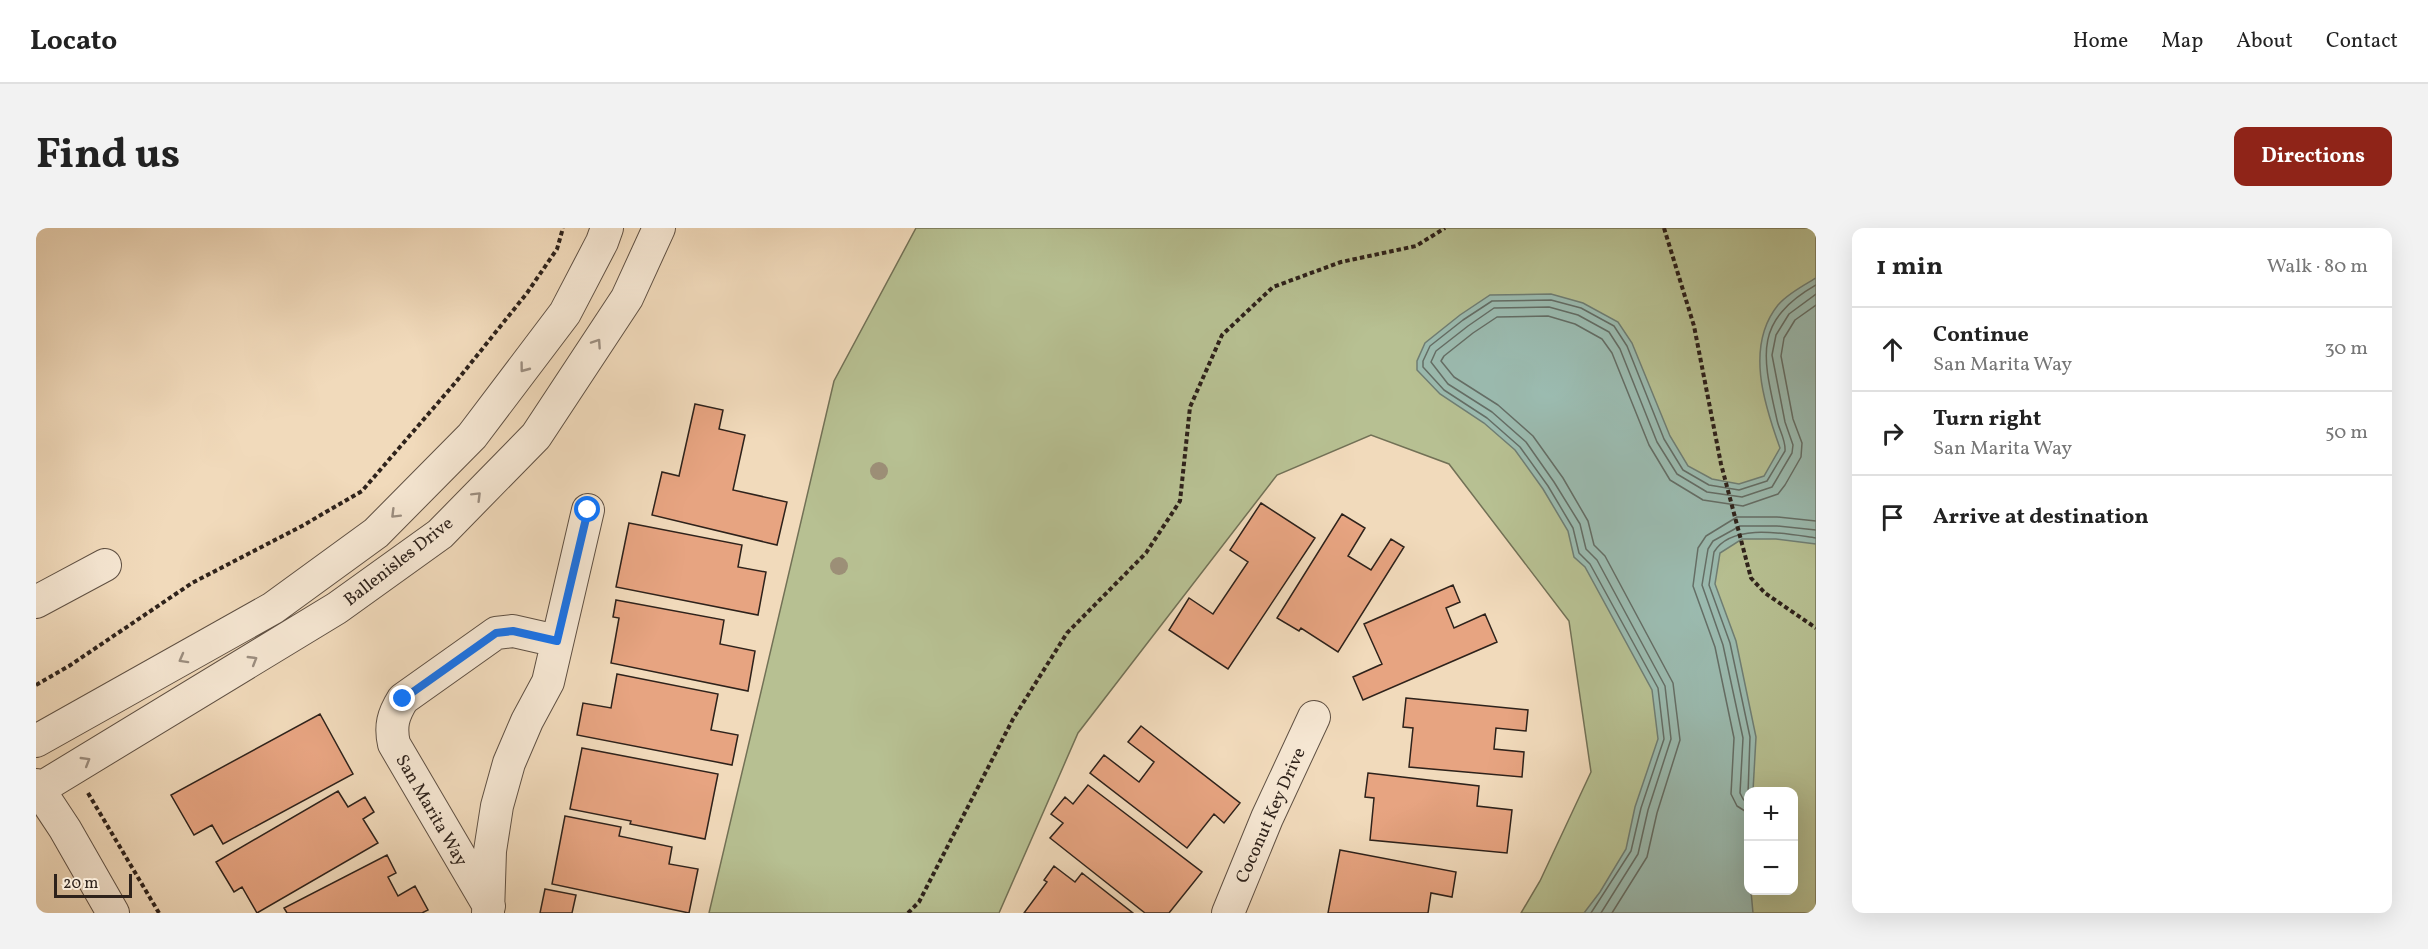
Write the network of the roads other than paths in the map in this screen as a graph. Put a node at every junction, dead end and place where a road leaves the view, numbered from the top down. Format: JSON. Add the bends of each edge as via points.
{"nodes":[{"id":1,"x":607,"y":228,"type":"edge"},
{"id":2,"x":659,"y":228,"type":"edge"},
{"id":3,"x":588,"y":510,"type":"dead end"},
{"id":4,"x":105,"y":565,"type":"dead end"},
{"id":5,"x":36,"y":602,"type":"edge"},
{"id":6,"x":557,"y":641,"type":"junction"},
{"id":7,"x":1314,"y":717,"type":"dead end"},
{"id":8,"x":36,"y":741,"type":"edge"},
{"id":9,"x":37,"y":789,"type":"edge"},
{"id":10,"x":489,"y":910,"type":"edge"},
{"id":11,"x":112,"y":913,"type":"edge"},
{"id":12,"x":1228,"y":913,"type":"edge"}],
"edges":[{"from":1,"to":8,"type":"street","name":"Ballenisles Drive","one_way":true,"via":[[565,313],[479,427],[376,533],[273,608]]},
{"from":9,"to":2,"type":"street","name":"Ballenisles Drive","one_way":true,"via":[[337,608],[440,534],[536,436],[627,298]]},
{"from":3,"to":6,"type":"street"},
{"from":4,"to":5,"type":"street"},
{"from":6,"to":10,"type":"street","via":[[548,682],[509,763],[497,807],[490,851]]},
{"from":6,"to":10,"type":"street","name":"San Marita Way","via":[[513,631],[496,633],[403,699],[393,714],[394,744]]},
{"from":7,"to":12,"type":"street","name":"Coconut Key Drive"},
{"from":9,"to":11,"type":"street","via":[[65,828]]}]}
